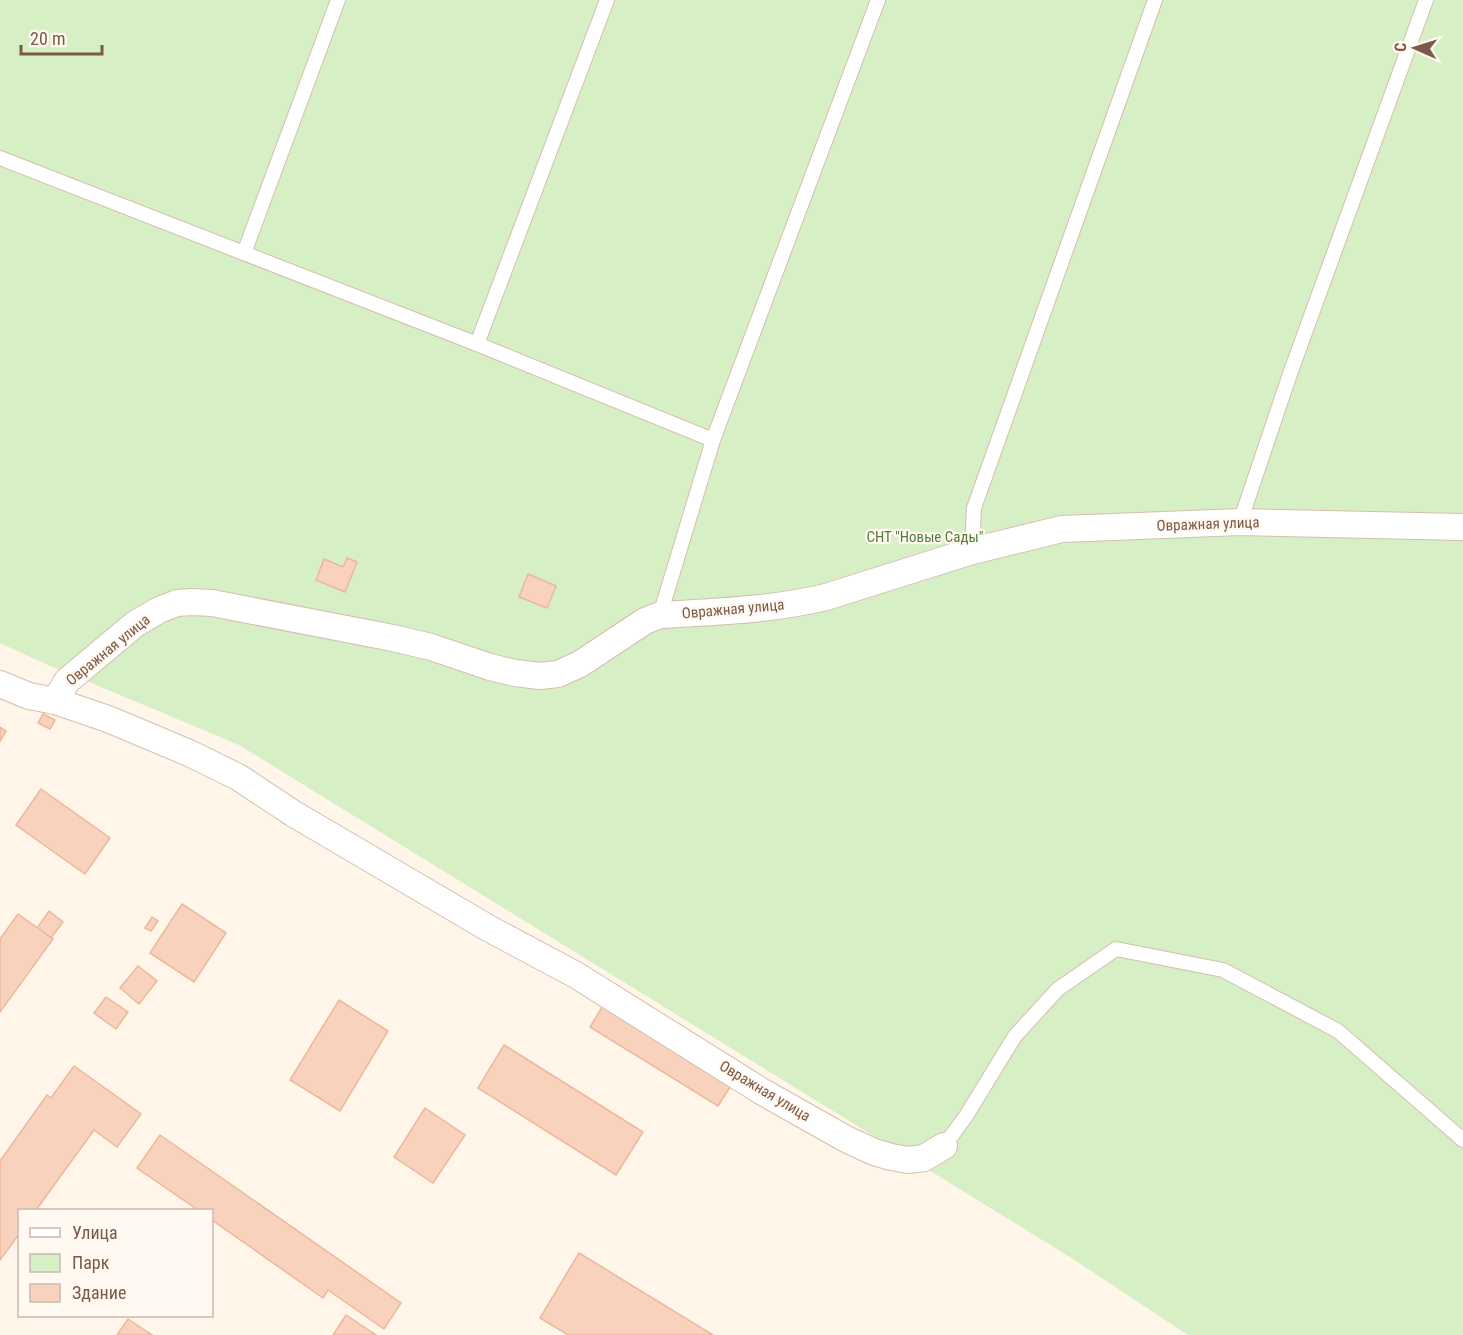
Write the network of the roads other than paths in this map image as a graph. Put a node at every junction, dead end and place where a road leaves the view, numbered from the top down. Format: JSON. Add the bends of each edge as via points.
{"nodes":[{"id":1,"x":338,"y":0,"type":"edge"},
{"id":2,"x":607,"y":0,"type":"edge"},
{"id":3,"x":878,"y":0,"type":"edge"},
{"id":4,"x":1155,"y":0,"type":"edge"},
{"id":5,"x":1426,"y":0,"type":"edge"},
{"id":6,"x":0,"y":158,"type":"edge"},
{"id":7,"x":244,"y":253,"type":"junction"},
{"id":8,"x":477,"y":344,"type":"junction"},
{"id":9,"x":713,"y":440,"type":"junction"},
{"id":10,"x":1240,"y":522,"type":"junction"},
{"id":11,"x":1463,"y":527,"type":"edge"},
{"id":12,"x":972,"y":552,"type":"junction"},
{"id":13,"x":660,"y":615,"type":"junction"},
{"id":14,"x":0,"y":684,"type":"edge"},
{"id":15,"x":55,"y":701,"type":"junction"},
{"id":16,"x":1463,"y":1140,"type":"edge"},
{"id":17,"x":944,"y":1146,"type":"joint"}],
"edges":[{"from":1,"to":7,"type":"lane"},
{"from":2,"to":8,"type":"lane"},
{"from":3,"to":9,"type":"lane"},
{"from":4,"to":12,"type":"lane","via":[[974,508]]},
{"from":5,"to":10,"type":"lane"},
{"from":6,"to":7,"type":"lane"},
{"from":7,"to":8,"type":"lane"},
{"from":8,"to":9,"type":"lane"},
{"from":9,"to":13,"type":"lane"},
{"from":10,"to":11,"type":"street","name":"Овражная улица"},
{"from":10,"to":12,"type":"street","name":"Овражная улица","via":[[1062,529]]},
{"from":12,"to":13,"type":"street","name":"Овражная улица","via":[[802,603]]},
{"from":13,"to":15,"type":"street","name":"Овражная улица","via":[[580,664],[558,674],[540,676],[490,668],[393,638],[212,603],[177,603],[135,624],[67,681]]},
{"from":14,"to":15,"type":"street","name":"Овражная улица"},
{"from":15,"to":17,"type":"street","name":"Овражная улица","via":[[108,719],[238,777],[294,814],[576,975],[761,1091],[846,1139],[874,1152],[908,1160],[924,1158]]},
{"from":16,"to":17,"type":"lane","via":[[1338,1031],[1223,970],[1116,949],[1058,989],[1015,1036]]}]}
